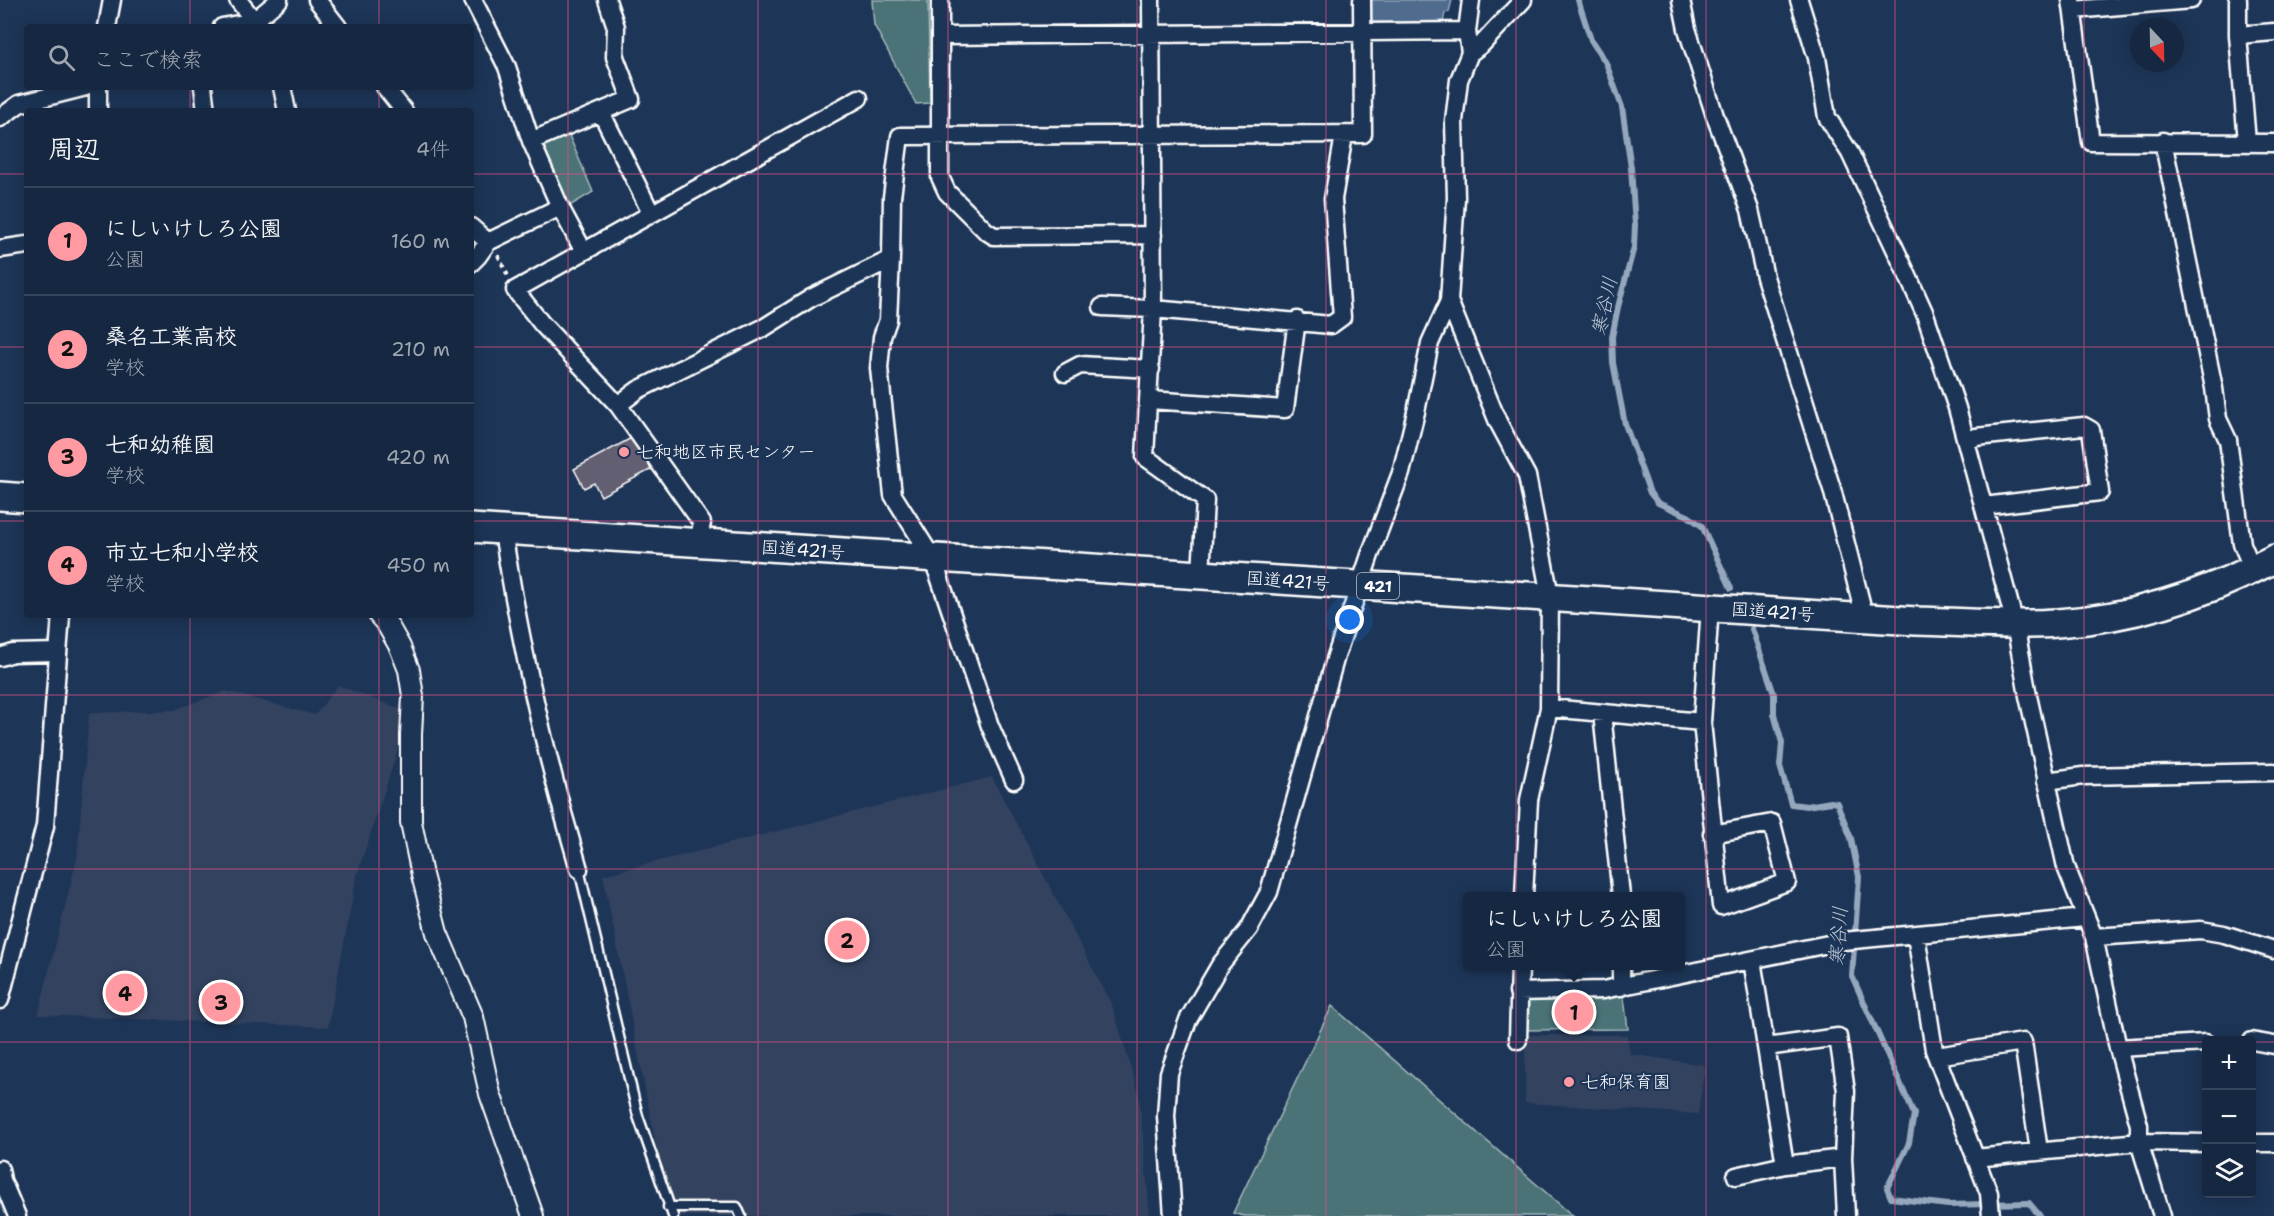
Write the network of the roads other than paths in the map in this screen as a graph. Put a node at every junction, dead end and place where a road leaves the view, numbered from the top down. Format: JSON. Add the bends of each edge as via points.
{"nodes":[{"id":1,"x":112,"y":0,"type":"edge"},
{"id":2,"x":238,"y":0,"type":"edge"},
{"id":3,"x":279,"y":0,"type":"edge"},
{"id":4,"x":317,"y":0,"type":"edge"},
{"id":5,"x":473,"y":0,"type":"edge"},
{"id":6,"x":607,"y":0,"type":"edge"},
{"id":7,"x":940,"y":0,"type":"edge"},
{"id":8,"x":1151,"y":0,"type":"edge"},
{"id":9,"x":1362,"y":0,"type":"edge"},
{"id":10,"x":1471,"y":0,"type":"edge"},
{"id":11,"x":1522,"y":0,"type":"edge"},
{"id":12,"x":1681,"y":0,"type":"edge"},
{"id":13,"x":1799,"y":0,"type":"edge"},
{"id":14,"x":2191,"y":0,"type":"edge"},
{"id":15,"x":2238,"y":0,"type":"edge"},
{"id":16,"x":2072,"y":5,"type":"edge"},
{"id":17,"x":108,"y":24,"type":"edge"},
{"id":18,"x":256,"y":24,"type":"edge"},
{"id":19,"x":336,"y":24,"type":"edge"},
{"id":20,"x":1467,"y":31,"type":"junction"},
{"id":21,"x":1363,"y":32,"type":"junction"},
{"id":22,"x":2274,"y":32,"type":"edge"},
{"id":23,"x":1151,"y":34,"type":"junction"},
{"id":24,"x":2238,"y":35,"type":"junction"},
{"id":25,"x":940,"y":36,"type":"junction"},
{"id":26,"x":1470,"y":53,"type":"junction"},
{"id":27,"x":74,"y":90,"type":"edge"},
{"id":28,"x":98,"y":90,"type":"edge"},
{"id":29,"x":203,"y":90,"type":"edge"},
{"id":30,"x":283,"y":90,"type":"edge"},
{"id":31,"x":387,"y":90,"type":"edge"},
{"id":32,"x":859,"y":98,"type":"dead end"},
{"id":33,"x":98,"y":108,"type":"edge"},
{"id":34,"x":206,"y":108,"type":"edge"},
{"id":35,"x":286,"y":108,"type":"edge"},
{"id":36,"x":402,"y":108,"type":"edge"},
{"id":37,"x":601,"y":112,"type":"junction"},
{"id":38,"x":0,"y":118,"type":"edge"},
{"id":39,"x":1344,"y":135,"type":"junction"},
{"id":40,"x":1152,"y":136,"type":"junction"},
{"id":41,"x":940,"y":137,"type":"junction"},
{"id":42,"x":531,"y":141,"type":"junction"},
{"id":43,"x":2163,"y":141,"type":"junction"},
{"id":44,"x":2247,"y":142,"type":"junction"},
{"id":45,"x":2274,"y":143,"type":"edge"},
{"id":46,"x":560,"y":207,"type":"junction"},
{"id":47,"x":651,"y":213,"type":"junction"},
{"id":48,"x":474,"y":230,"type":"edge"},
{"id":49,"x":1153,"y":235,"type":"junction"},
{"id":50,"x":490,"y":242,"type":"junction"},
{"id":51,"x":24,"y":245,"type":"edge"},
{"id":52,"x":0,"y":249,"type":"edge"},
{"id":53,"x":583,"y":250,"type":"junction"},
{"id":54,"x":474,"y":259,"type":"edge"},
{"id":55,"x":891,"y":259,"type":"junction"},
{"id":56,"x":1449,"y":301,"type":"junction"},
{"id":57,"x":1102,"y":307,"type":"dead end"},
{"id":58,"x":1153,"y":309,"type":"junction"},
{"id":59,"x":1297,"y":320,"type":"junction"},
{"id":60,"x":1150,"y":369,"type":"junction"},
{"id":61,"x":1065,"y":373,"type":"dead end"},
{"id":62,"x":1149,"y":400,"type":"junction"},
{"id":63,"x":618,"y":405,"type":"junction"},
{"id":64,"x":1966,"y":442,"type":"junction"},
{"id":65,"x":0,"y":496,"type":"edge"},
{"id":66,"x":24,"y":498,"type":"edge"},
{"id":67,"x":1984,"y":506,"type":"junction"},
{"id":68,"x":474,"y":528,"type":"edge"},
{"id":69,"x":504,"y":531,"type":"junction"},
{"id":70,"x":698,"y":543,"type":"junction"},
{"id":71,"x":933,"y":559,"type":"junction"},
{"id":72,"x":2263,"y":564,"type":"edge"},
{"id":73,"x":1201,"y":575,"type":"junction"},
{"id":74,"x":1360,"y":585,"type":"junction"},
{"id":75,"x":1550,"y":596,"type":"junction"},
{"id":76,"x":1710,"y":607,"type":"junction"},
{"id":77,"x":61,"y":618,"type":"edge"},
{"id":78,"x":381,"y":618,"type":"edge"},
{"id":79,"x":1865,"y":618,"type":"junction"},
{"id":80,"x":2015,"y":624,"type":"junction"},
{"id":81,"x":58,"y":652,"type":"junction"},
{"id":82,"x":0,"y":657,"type":"edge"},
{"id":83,"x":1549,"y":708,"type":"junction"},
{"id":84,"x":1602,"y":713,"type":"junction"},
{"id":85,"x":1702,"y":722,"type":"junction"},
{"id":86,"x":2274,"y":772,"type":"edge"},
{"id":87,"x":1014,"y":780,"type":"dead end"},
{"id":88,"x":2046,"y":781,"type":"junction"},
{"id":89,"x":1712,"y":834,"type":"junction"},
{"id":90,"x":579,"y":869,"type":"joint"},
{"id":91,"x":1524,"y":892,"type":"edge"},
{"id":92,"x":1620,"y":892,"type":"edge"},
{"id":93,"x":2085,"y":918,"type":"junction"},
{"id":94,"x":1916,"y":935,"type":"junction"},
{"id":95,"x":2094,"y":937,"type":"junction"},
{"id":96,"x":2274,"y":950,"type":"edge"},
{"id":97,"x":1752,"y":960,"type":"junction"},
{"id":98,"x":1520,"y":970,"type":"edge"},
{"id":99,"x":1622,"y":970,"type":"edge"},
{"id":100,"x":1621,"y":987,"type":"junction"},
{"id":101,"x":1,"y":990,"type":"edge"},
{"id":102,"x":1518,"y":992,"type":"junction"},
{"id":103,"x":1518,"y":1040,"type":"dead end"},
{"id":104,"x":2256,"y":1042,"type":"edge"},
{"id":105,"x":2202,"y":1043,"type":"edge"},
{"id":106,"x":2274,"y":1046,"type":"edge"},
{"id":107,"x":1767,"y":1047,"type":"junction"},
{"id":108,"x":2118,"y":1048,"type":"junction"},
{"id":109,"x":1937,"y":1056,"type":"junction"},
{"id":110,"x":2139,"y":1142,"type":"junction"},
{"id":111,"x":2202,"y":1143,"type":"edge"},
{"id":112,"x":2256,"y":1143,"type":"edge"},
{"id":113,"x":2274,"y":1143,"type":"edge"},
{"id":114,"x":2039,"y":1151,"type":"junction"},
{"id":115,"x":1843,"y":1158,"type":"junction"},
{"id":116,"x":1975,"y":1158,"type":"junction"},
{"id":117,"x":1785,"y":1165,"type":"junction"},
{"id":118,"x":0,"y":1169,"type":"edge"},
{"id":119,"x":1736,"y":1176,"type":"dead end"},
{"id":120,"x":670,"y":1212,"type":"edge"},
{"id":121,"x":1991,"y":1214,"type":"edge"},
{"id":122,"x":17,"y":1216,"type":"edge"},
{"id":123,"x":533,"y":1216,"type":"edge"},
{"id":124,"x":741,"y":1216,"type":"edge"},
{"id":125,"x":1173,"y":1216,"type":"edge"},
{"id":126,"x":1846,"y":1216,"type":"edge"},
{"id":127,"x":2162,"y":1216,"type":"edge"}],
"edges":[{"from":1,"to":17,"type":"street"},
{"from":2,"to":18,"type":"street"},
{"from":3,"to":18,"type":"street"},
{"from":4,"to":19,"type":"street"},
{"from":5,"to":42,"type":"street","via":[[507,67]]},
{"from":6,"to":37,"type":"street","via":[[616,27],[615,57],[631,99]]},
{"from":7,"to":25,"type":"street"},
{"from":8,"to":23,"type":"street"},
{"from":9,"to":21,"type":"street"},
{"from":10,"to":20,"type":"street"},
{"from":11,"to":26,"type":"street"},
{"from":12,"to":79,"type":"street","via":[[1715,116],[1750,210],[1765,277],[1832,489]]},
{"from":13,"to":64,"type":"street","via":[[1817,58],[1827,117],[1872,197],[1925,314]]},
{"from":14,"to":16,"type":"street"},
{"from":15,"to":24,"type":"street"},
{"from":16,"to":43,"type":"street","via":[[2091,142]]},
{"from":20,"to":21,"type":"street"},
{"from":20,"to":26,"type":"street"},
{"from":21,"to":23,"type":"street"},
{"from":21,"to":39,"type":"street","via":[[1364,134]]},
{"from":22,"to":24,"type":"street"},
{"from":23,"to":25,"type":"street"},
{"from":23,"to":40,"type":"street"},
{"from":24,"to":44,"type":"street"},
{"from":25,"to":41,"type":"street"},
{"from":26,"to":56,"type":"street","via":[[1460,80],[1454,121],[1456,198]]},
{"from":27,"to":38,"type":"street","via":[[19,104]]},
{"from":28,"to":33,"type":"street"},
{"from":29,"to":34,"type":"street"},
{"from":30,"to":35,"type":"street"},
{"from":31,"to":36,"type":"street"},
{"from":32,"to":47,"type":"street"},
{"from":37,"to":42,"type":"street"},
{"from":37,"to":47,"type":"street"},
{"from":39,"to":40,"type":"street"},
{"from":39,"to":59,"type":"street","via":[[1333,199],[1342,317],[1331,325]]},
{"from":40,"to":41,"type":"street"},
{"from":40,"to":49,"type":"street"},
{"from":41,"to":49,"type":"street","via":[[940,177],[947,192],[994,236]]},
{"from":41,"to":55,"type":"street","via":[[900,136],[892,197]]},
{"from":42,"to":46,"type":"street"},
{"from":43,"to":44,"type":"street"},
{"from":43,"to":72,"type":"street","via":[[2218,419],[2228,440],[2242,544]]},
{"from":44,"to":45,"type":"street"},
{"from":46,"to":50,"type":"street"},
{"from":46,"to":53,"type":"street"},
{"from":47,"to":53,"type":"street"},
{"from":48,"to":50,"type":"street"},
{"from":49,"to":58,"type":"street"},
{"from":50,"to":54,"type":"street"},
{"from":51,"to":52,"type":"street"},
{"from":53,"to":63,"type":"street","via":[[515,290]]},
{"from":55,"to":63,"type":"street","via":[[638,390]]},
{"from":55,"to":71,"type":"street","via":[[890,308],[879,368],[893,495]]},
{"from":56,"to":74,"type":"street","via":[[1430,343],[1401,473]]},
{"from":56,"to":75,"type":"street","via":[[1498,422],[1527,476]]},
{"from":57,"to":58,"type":"street"},
{"from":58,"to":59,"type":"street"},
{"from":58,"to":60,"type":"street"},
{"from":59,"to":62,"type":"street","via":[[1285,409]]},
{"from":60,"to":61,"type":"street","via":[[1080,365]]},
{"from":60,"to":62,"type":"street"},
{"from":62,"to":73,"type":"street","via":[[1145,457],[1205,500]]},
{"from":63,"to":70,"type":"street","via":[[702,523]]},
{"from":64,"to":67,"type":"street"},
{"from":64,"to":67,"type":"street","via":[[1976,437],[2084,426],[2091,430],[2100,492]]},
{"from":65,"to":66,"type":"highway"},
{"from":67,"to":80,"type":"street"},
{"from":68,"to":69,"type":"highway","name":"国道421号","number":"421"},
{"from":69,"to":70,"type":"highway","name":"国道421号","number":"421"},
{"from":69,"to":90,"type":"street","via":[[513,593],[554,787]]},
{"from":70,"to":71,"type":"highway","name":"国道421号","number":"421"},
{"from":71,"to":73,"type":"highway","name":"国道421号","number":"421"},
{"from":71,"to":87,"type":"street","via":[[990,726]]},
{"from":72,"to":80,"type":"highway","name":"国道421号","number":"421","via":[[2163,605],[2084,621]]},
{"from":73,"to":74,"type":"highway","name":"国道421号","number":"421"},
{"from":74,"to":75,"type":"highway","name":"国道421号","number":"421"},
{"from":74,"to":125,"type":"street","via":[[1269,892],[1188,1020],[1169,1073],[1166,1116]]},
{"from":75,"to":76,"type":"highway","name":"国道421号","number":"421"},
{"from":75,"to":83,"type":"street"},
{"from":76,"to":79,"type":"highway","name":"国道421号","number":"421"},
{"from":76,"to":85,"type":"street"},
{"from":77,"to":81,"type":"street"},
{"from":78,"to":123,"type":"street","via":[[409,670],[413,696],[411,822],[427,894],[437,933],[473,1017],[490,1094]]},
{"from":79,"to":80,"type":"highway","name":"国道421号","number":"421"},
{"from":80,"to":88,"type":"street"},
{"from":81,"to":82,"type":"street"},
{"from":81,"to":101,"type":"street","via":[[45,826]]},
{"from":83,"to":84,"type":"street"},
{"from":83,"to":91,"type":"street","via":[[1529,800]]},
{"from":84,"to":85,"type":"street"},
{"from":84,"to":92,"type":"street"},
{"from":85,"to":89,"type":"street"},
{"from":86,"to":88,"type":"street","via":[[2083,776]]},
{"from":88,"to":93,"type":"street","via":[[2066,867]]},
{"from":89,"to":89,"type":"street","via":[[1772,823],[1786,882],[1721,906]]},
{"from":90,"to":120,"type":"lane","via":[[638,1116]]},
{"from":93,"to":94,"type":"street"},
{"from":93,"to":95,"type":"street"},
{"from":94,"to":97,"type":"street","via":[[1843,941]]},
{"from":94,"to":109,"type":"street"},
{"from":95,"to":96,"type":"street","via":[[2202,930]]},
{"from":95,"to":108,"type":"street"},
{"from":97,"to":100,"type":"street"},
{"from":97,"to":107,"type":"street"},
{"from":98,"to":102,"type":"street"},
{"from":99,"to":100,"type":"street"},
{"from":100,"to":102,"type":"street"},
{"from":102,"to":103,"type":"street"},
{"from":104,"to":106,"type":"street"},
{"from":105,"to":108,"type":"street"},
{"from":107,"to":115,"type":"street","via":[[1839,1037],[1846,1091]]},
{"from":107,"to":117,"type":"street"},
{"from":108,"to":110,"type":"street","via":[[2139,1125]]},
{"from":109,"to":114,"type":"street","via":[[2023,1042]]},
{"from":109,"to":116,"type":"street"},
{"from":110,"to":111,"type":"street"},
{"from":110,"to":114,"type":"street"},
{"from":110,"to":127,"type":"street"},
{"from":112,"to":113,"type":"street"},
{"from":114,"to":116,"type":"street"},
{"from":115,"to":117,"type":"street"},
{"from":115,"to":126,"type":"street"},
{"from":116,"to":121,"type":"street","via":[[1989,1192]]},
{"from":117,"to":119,"type":"street"},
{"from":118,"to":122,"type":"street"},
{"from":120,"to":124,"type":"lane","via":[[737,1207]]}]}
